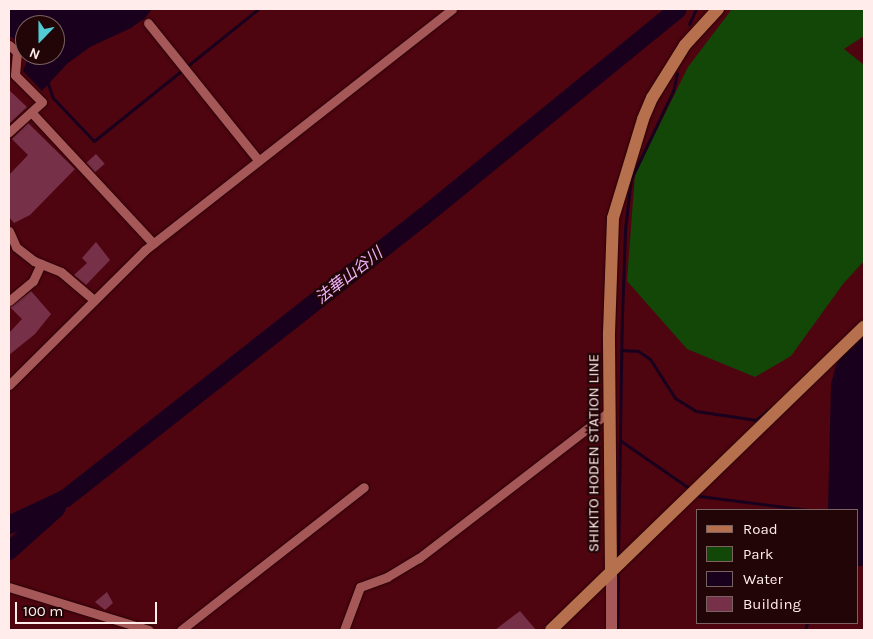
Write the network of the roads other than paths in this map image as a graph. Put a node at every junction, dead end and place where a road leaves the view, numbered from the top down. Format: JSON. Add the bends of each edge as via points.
{"nodes":[{"id":1,"x":452,"y":9,"type":"edge"},
{"id":2,"x":718,"y":9,"type":"edge"},
{"id":3,"x":148,"y":23,"type":"dead end"},
{"id":4,"x":9,"y":45,"type":"edge"},
{"id":5,"x":32,"y":113,"type":"junction"},
{"id":6,"x":9,"y":132,"type":"edge"},
{"id":7,"x":258,"y":160,"type":"junction"},
{"id":8,"x":9,"y":231,"type":"edge"},
{"id":9,"x":153,"y":243,"type":"junction"},
{"id":10,"x":41,"y":264,"type":"junction"},
{"id":11,"x":94,"y":300,"type":"junction"},
{"id":12,"x":9,"y":301,"type":"edge"},
{"id":13,"x":864,"y":327,"type":"edge"},
{"id":14,"x":9,"y":385,"type":"edge"},
{"id":15,"x":610,"y":411,"type":"junction"},
{"id":16,"x":364,"y":487,"type":"dead end"},
{"id":17,"x":616,"y":567,"type":"junction"},
{"id":18,"x":9,"y":587,"type":"edge"},
{"id":19,"x":149,"y":630,"type":"edge"},
{"id":20,"x":181,"y":630,"type":"edge"},
{"id":21,"x":344,"y":630,"type":"edge"},
{"id":22,"x":550,"y":630,"type":"edge"},
{"id":23,"x":611,"y":630,"type":"edge"}],
"edges":[{"from":1,"to":7,"type":"street"},
{"from":2,"to":15,"type":"main road","name":"SHIKITO HODEN STATION LINE","via":[[685,45],[652,98],[613,218]]},
{"from":3,"to":7,"type":"street"},
{"from":4,"to":5,"type":"street","via":[[17,52],[15,75],[42,102]]},
{"from":5,"to":6,"type":"street"},
{"from":5,"to":9,"type":"street"},
{"from":7,"to":9,"type":"street"},
{"from":8,"to":10,"type":"street","via":[[16,247]]},
{"from":9,"to":11,"type":"street"},
{"from":10,"to":11,"type":"street","via":[[66,275]]},
{"from":10,"to":12,"type":"street","via":[[33,281]]},
{"from":11,"to":14,"type":"street"},
{"from":13,"to":17,"type":"main road","name":"SHIKITO HODEN STATION LINE"},
{"from":15,"to":17,"type":"main road","name":"SHIKITO HODEN STATION LINE"},
{"from":15,"to":21,"type":"street","via":[[419,558],[360,587]]},
{"from":16,"to":20,"type":"street"},
{"from":17,"to":22,"type":"main road"},
{"from":17,"to":23,"type":"street"},
{"from":18,"to":19,"type":"street"}]}
